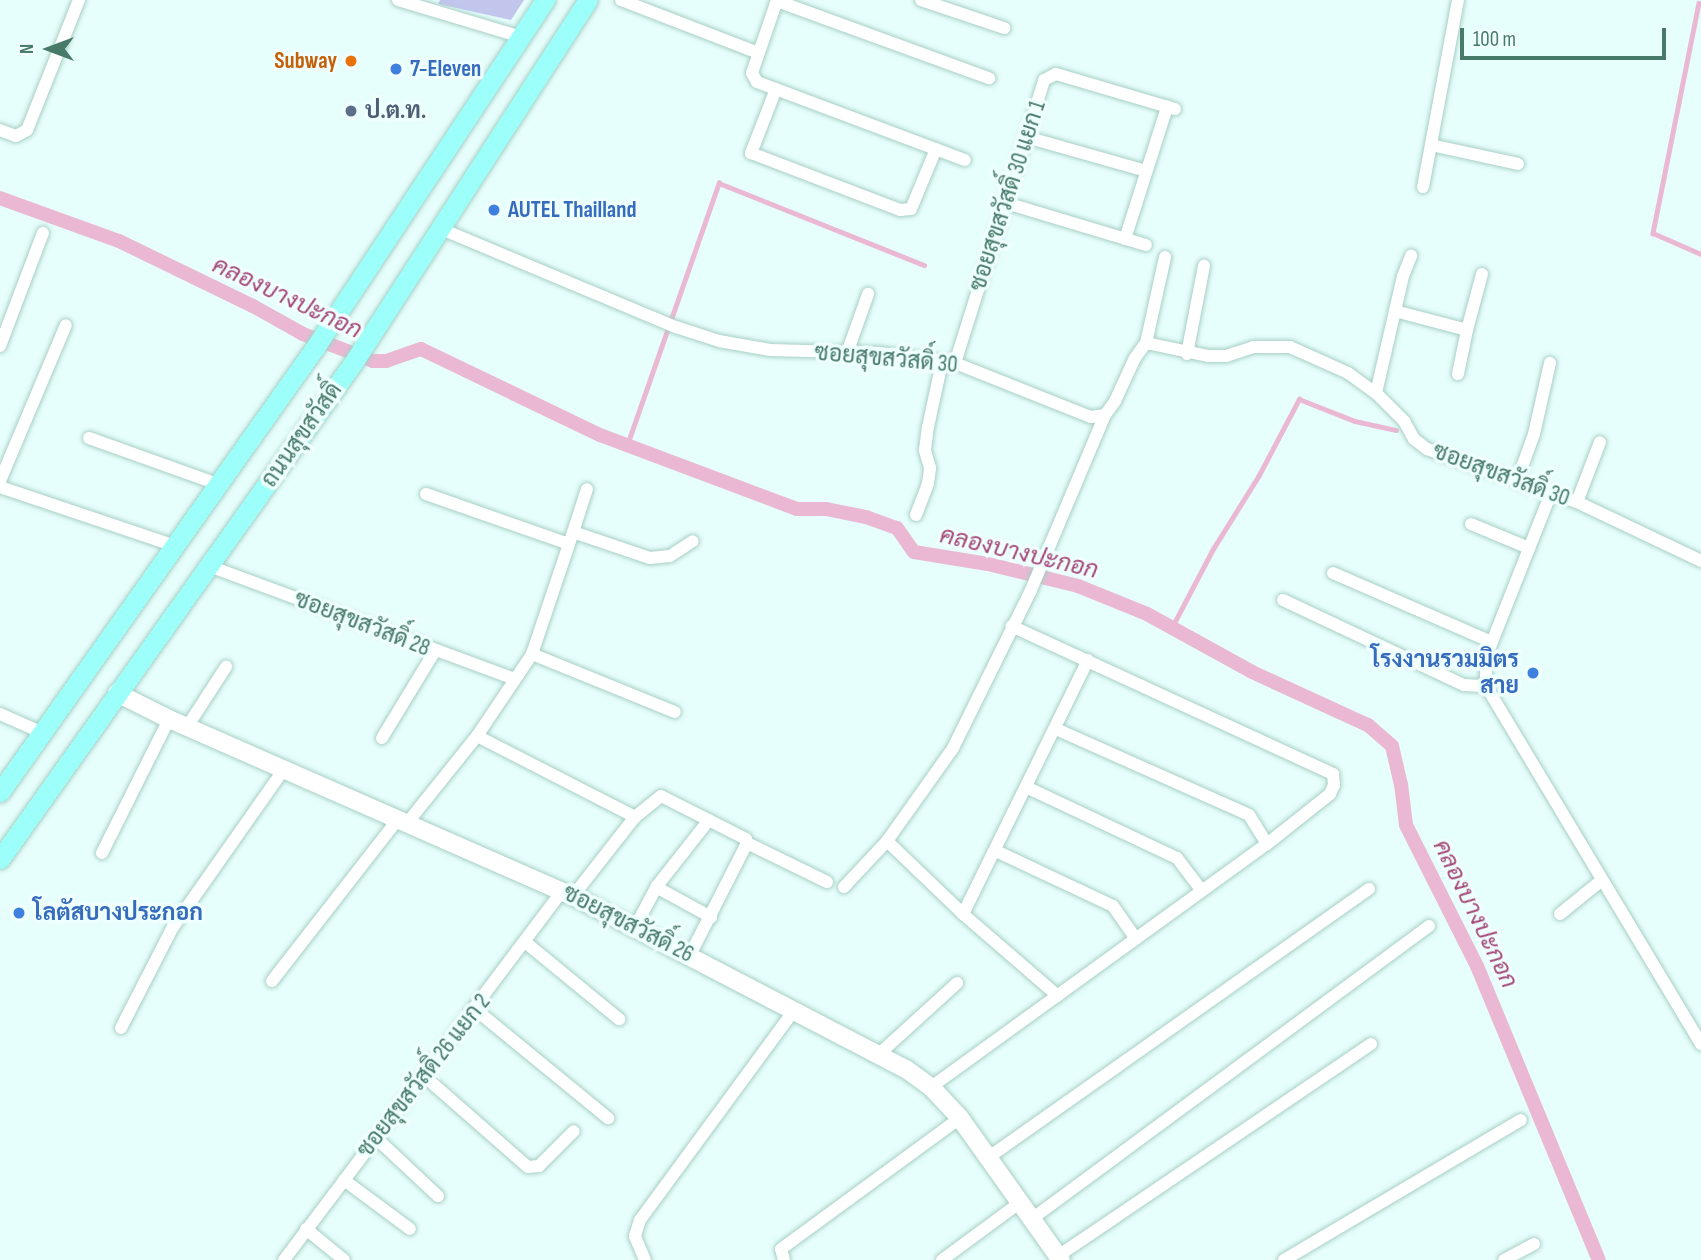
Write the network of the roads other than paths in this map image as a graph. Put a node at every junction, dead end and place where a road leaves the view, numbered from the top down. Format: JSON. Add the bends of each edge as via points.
{"nodes":[{"id":1,"x":79,"y":0,"type":"edge"},
{"id":2,"x":398,"y":0,"type":"edge"},
{"id":3,"x":545,"y":0,"type":"edge"},
{"id":4,"x":588,"y":0,"type":"edge"},
{"id":5,"x":621,"y":0,"type":"edge"},
{"id":6,"x":921,"y":0,"type":"edge"},
{"id":7,"x":1458,"y":0,"type":"edge"},
{"id":8,"x":777,"y":1,"type":"edge"},
{"id":9,"x":1004,"y":28,"type":"dead end"},
{"id":10,"x":521,"y":37,"type":"junction"},
{"id":11,"x":758,"y":53,"type":"junction"},
{"id":12,"x":989,"y":78,"type":"dead end"},
{"id":13,"x":776,"y":89,"type":"junction"},
{"id":14,"x":0,"y":130,"type":"edge"},
{"id":15,"x":1026,"y":137,"type":"junction"},
{"id":16,"x":1431,"y":145,"type":"junction"},
{"id":17,"x":936,"y":149,"type":"junction"},
{"id":18,"x":965,"y":160,"type":"dead end"},
{"id":19,"x":1518,"y":164,"type":"dead end"},
{"id":20,"x":1146,"y":171,"type":"junction"},
{"id":21,"x":1423,"y":187,"type":"dead end"},
{"id":22,"x":1006,"y":204,"type":"junction"},
{"id":23,"x":439,"y":228,"type":"junction"},
{"id":24,"x":43,"y":233,"type":"dead end"},
{"id":25,"x":1125,"y":239,"type":"junction"},
{"id":26,"x":1146,"y":245,"type":"dead end"},
{"id":27,"x":1411,"y":256,"type":"dead end"},
{"id":28,"x":1165,"y":257,"type":"dead end"},
{"id":29,"x":1204,"y":265,"type":"dead end"},
{"id":30,"x":1482,"y":274,"type":"dead end"},
{"id":31,"x":868,"y":294,"type":"dead end"},
{"id":32,"x":1395,"y":311,"type":"junction"},
{"id":33,"x":66,"y":325,"type":"dead end"},
{"id":34,"x":1467,"y":330,"type":"junction"},
{"id":35,"x":1146,"y":343,"type":"junction"},
{"id":36,"x":0,"y":346,"type":"edge"},
{"id":37,"x":846,"y":352,"type":"junction"},
{"id":38,"x":1187,"y":354,"type":"junction"},
{"id":39,"x":948,"y":362,"type":"junction"},
{"id":40,"x":1550,"y":363,"type":"dead end"},
{"id":41,"x":1458,"y":374,"type":"dead end"},
{"id":42,"x":1376,"y":393,"type":"junction"},
{"id":43,"x":1105,"y":415,"type":"junction"},
{"id":44,"x":89,"y":438,"type":"dead end"},
{"id":45,"x":1600,"y":442,"type":"dead end"},
{"id":46,"x":0,"y":481,"type":"edge"},
{"id":47,"x":1517,"y":481,"type":"junction"},
{"id":48,"x":219,"y":485,"type":"junction"},
{"id":49,"x":0,"y":487,"type":"edge"},
{"id":50,"x":587,"y":489,"type":"dead end"},
{"id":51,"x":1551,"y":493,"type":"junction"},
{"id":52,"x":426,"y":494,"type":"dead end"},
{"id":53,"x":1577,"y":502,"type":"junction"},
{"id":54,"x":916,"y":515,"type":"dead end"},
{"id":55,"x":1471,"y":524,"type":"dead end"},
{"id":56,"x":571,"y":538,"type":"junction"},
{"id":57,"x":692,"y":541,"type":"dead end"},
{"id":58,"x":174,"y":546,"type":"junction"},
{"id":59,"x":1529,"y":548,"type":"junction"},
{"id":60,"x":1701,"y":561,"type":"edge"},
{"id":61,"x":209,"y":566,"type":"junction"},
{"id":62,"x":1333,"y":572,"type":"dead end"},
{"id":63,"x":1283,"y":600,"type":"dead end"},
{"id":64,"x":1012,"y":626,"type":"junction"},
{"id":65,"x":1492,"y":642,"type":"junction"},
{"id":66,"x":435,"y":651,"type":"junction"},
{"id":67,"x":532,"y":654,"type":"junction"},
{"id":68,"x":1088,"y":660,"type":"junction"},
{"id":69,"x":226,"y":667,"type":"dead end"},
{"id":70,"x":515,"y":679,"type":"junction"},
{"id":71,"x":1486,"y":686,"type":"junction"},
{"id":72,"x":117,"y":693,"type":"junction"},
{"id":73,"x":675,"y":712,"type":"dead end"},
{"id":74,"x":0,"y":713,"type":"edge"},
{"id":75,"x":169,"y":719,"type":"junction"},
{"id":76,"x":187,"y":727,"type":"junction"},
{"id":77,"x":1056,"y":729,"type":"junction"},
{"id":78,"x":43,"y":733,"type":"junction"},
{"id":79,"x":477,"y":737,"type":"junction"},
{"id":80,"x":382,"y":738,"type":"dead end"},
{"id":81,"x":284,"y":769,"type":"junction"},
{"id":82,"x":1026,"y":787,"type":"junction"},
{"id":83,"x":0,"y":792,"type":"edge"},
{"id":84,"x":635,"y":817,"type":"junction"},
{"id":85,"x":404,"y":820,"type":"junction"},
{"id":86,"x":709,"y":820,"type":"junction"},
{"id":87,"x":887,"y":841,"type":"junction"},
{"id":88,"x":747,"y":843,"type":"junction"},
{"id":89,"x":1268,"y":844,"type":"junction"},
{"id":90,"x":996,"y":851,"type":"junction"},
{"id":91,"x":102,"y":853,"type":"dead end"},
{"id":92,"x":0,"y":859,"type":"edge"},
{"id":93,"x":1602,"y":880,"type":"junction"},
{"id":94,"x":827,"y":881,"type":"dead end"},
{"id":95,"x":656,"y":887,"type":"junction"},
{"id":96,"x":844,"y":887,"type":"dead end"},
{"id":97,"x":1369,"y":889,"type":"dead end"},
{"id":98,"x":1202,"y":891,"type":"junction"},
{"id":99,"x":568,"y":893,"type":"junction"},
{"id":100,"x":963,"y":914,"type":"junction"},
{"id":101,"x":1560,"y":914,"type":"dead end"},
{"id":102,"x":711,"y":916,"type":"junction"},
{"id":103,"x":1429,"y":926,"type":"dead end"},
{"id":104,"x":635,"y":927,"type":"junction"},
{"id":105,"x":1136,"y":939,"type":"junction"},
{"id":106,"x":526,"y":942,"type":"junction"},
{"id":107,"x":690,"y":955,"type":"junction"},
{"id":108,"x":272,"y":981,"type":"dead end"},
{"id":109,"x":957,"y":983,"type":"dead end"},
{"id":110,"x":1058,"y":996,"type":"junction"},
{"id":111,"x":475,"y":1010,"type":"junction"},
{"id":112,"x":794,"y":1010,"type":"junction"},
{"id":113,"x":619,"y":1019,"type":"dead end"},
{"id":114,"x":121,"y":1028,"type":"dead end"},
{"id":115,"x":1371,"y":1044,"type":"dead end"},
{"id":116,"x":1701,"y":1044,"type":"edge"},
{"id":117,"x":878,"y":1055,"type":"junction"},
{"id":118,"x":424,"y":1076,"type":"junction"},
{"id":119,"x":931,"y":1087,"type":"junction"},
{"id":120,"x":608,"y":1118,"type":"dead end"},
{"id":121,"x":960,"y":1118,"type":"junction"},
{"id":122,"x":1521,"y":1120,"type":"dead end"},
{"id":123,"x":574,"y":1130,"type":"dead end"},
{"id":124,"x":376,"y":1138,"type":"junction"},
{"id":125,"x":989,"y":1157,"type":"junction"},
{"id":126,"x":344,"y":1180,"type":"junction"},
{"id":127,"x":438,"y":1196,"type":"dead end"},
{"id":128,"x":1022,"y":1201,"type":"junction"},
{"id":129,"x":1033,"y":1217,"type":"junction"},
{"id":130,"x":306,"y":1229,"type":"junction"},
{"id":131,"x":410,"y":1229,"type":"dead end"},
{"id":132,"x":1534,"y":1244,"type":"dead end"},
{"id":133,"x":1059,"y":1258,"type":"edge"},
{"id":134,"x":284,"y":1260,"type":"edge"},
{"id":135,"x":344,"y":1260,"type":"edge"},
{"id":136,"x":645,"y":1260,"type":"edge"},
{"id":137,"x":784,"y":1260,"type":"edge"},
{"id":138,"x":942,"y":1260,"type":"edge"},
{"id":139,"x":1284,"y":1260,"type":"edge"},
{"id":140,"x":1504,"y":1260,"type":"edge"}],
"edges":[{"from":1,"to":14,"type":"street","via":[[27,130],[16,136]]},
{"from":2,"to":10,"type":"street"},
{"from":3,"to":10,"type":"main road","name":"ถนนสุขสวัสดิ์"},
{"from":4,"to":23,"type":"main road","name":"ถนนสุขสวัสดิ์"},
{"from":5,"to":11,"type":"street"},
{"from":6,"to":9,"type":"street"},
{"from":7,"to":16,"type":"street"},
{"from":8,"to":11,"type":"street"},
{"from":8,"to":12,"type":"street"},
{"from":10,"to":48,"type":"main road","name":"ถนนสุขสวัสดิ์"},
{"from":11,"to":13,"type":"street","via":[[752,73],[757,82]]},
{"from":13,"to":17,"type":"street"},
{"from":13,"to":17,"type":"street","via":[[751,153],[906,212]]},
{"from":15,"to":20,"type":"street"},
{"from":15,"to":20,"type":"street","name":"ซอยสุขสวัสดิ์ 30 แยก 1","via":[[1044,80],[1056,74],[1171,108]]},
{"from":15,"to":22,"type":"street","name":"ซอยสุขสวัสดิ์ 30 แยก 1"},
{"from":16,"to":19,"type":"street"},
{"from":16,"to":21,"type":"street"},
{"from":17,"to":18,"type":"street"},
{"from":20,"to":25,"type":"street"},
{"from":22,"to":25,"type":"street"},
{"from":22,"to":39,"type":"street","name":"ซอยสุขสวัสดิ์ 30 แยก 1"},
{"from":23,"to":37,"type":"street","name":"ซอยสุขสวัสดิ์ 30","via":[[671,325],[726,342],[770,350]]},
{"from":23,"to":61,"type":"main road","name":"ถนนสุขสวัสดิ์","via":[[375,330]]},
{"from":24,"to":36,"type":"street"},
{"from":25,"to":26,"type":"street"},
{"from":27,"to":32,"type":"street"},
{"from":28,"to":35,"type":"street"},
{"from":29,"to":38,"type":"street"},
{"from":30,"to":34,"type":"street"},
{"from":31,"to":37,"type":"street"},
{"from":32,"to":34,"type":"street"},
{"from":32,"to":42,"type":"street"},
{"from":33,"to":46,"type":"street"},
{"from":34,"to":41,"type":"street"},
{"from":35,"to":38,"type":"street","name":"ซอยสุขสวัสดิ์ 30"},
{"from":35,"to":43,"type":"street"},
{"from":37,"to":39,"type":"street","name":"ซอยสุขสวัสดิ์ 30"},
{"from":38,"to":42,"type":"street","name":"ซอยสุขสวัสดิ์ 30","via":[[1226,356],[1253,347],[1290,347],[1348,373]]},
{"from":39,"to":43,"type":"street","name":"ซอยสุขสวัสดิ์ 30","via":[[973,368],[1078,414]]},
{"from":39,"to":54,"type":"street","name":"ซอยสุขสวัสดิ์ 30 แยก 1","via":[[925,450],[928,483]]},
{"from":40,"to":47,"type":"street","via":[[1534,434]]},
{"from":42,"to":47,"type":"street","name":"ซอยสุขสวัสดิ์ 30","via":[[1427,449]]},
{"from":43,"to":64,"type":"street"},
{"from":44,"to":48,"type":"street"},
{"from":45,"to":53,"type":"street"},
{"from":47,"to":51,"type":"street","name":"ซอยสุขสวัสดิ์ 30"},
{"from":48,"to":58,"type":"main road","name":"ถนนสุขสวัสดิ์"},
{"from":49,"to":58,"type":"street"},
{"from":50,"to":56,"type":"street"},
{"from":51,"to":53,"type":"street","name":"ซอยสุขสวัสดิ์ 30"},
{"from":51,"to":59,"type":"street"},
{"from":52,"to":56,"type":"street"},
{"from":53,"to":60,"type":"street","name":"ซอยสุขสวัสดิ์ 30"},
{"from":55,"to":59,"type":"street"},
{"from":56,"to":57,"type":"street","via":[[650,558],[670,556]]},
{"from":56,"to":67,"type":"street"},
{"from":58,"to":78,"type":"main road","name":"ถนนสุขสวัสดิ์"},
{"from":59,"to":65,"type":"street"},
{"from":61,"to":66,"type":"street","name":"ซอยสุขสวัสดิ์ 28"},
{"from":61,"to":72,"type":"main road","name":"ถนนสุขสวัสดิ์"},
{"from":62,"to":65,"type":"street"},
{"from":63,"to":71,"type":"street","via":[[1464,685]]},
{"from":64,"to":68,"type":"street"},
{"from":64,"to":87,"type":"street","via":[[953,748]]},
{"from":65,"to":71,"type":"street","via":[[1485,664]]},
{"from":66,"to":70,"type":"street","name":"ซอยสุขสวัสดิ์ 28"},
{"from":66,"to":80,"type":"street"},
{"from":67,"to":70,"type":"street"},
{"from":67,"to":73,"type":"street"},
{"from":68,"to":77,"type":"street"},
{"from":68,"to":89,"type":"street","via":[[1333,774],[1331,794]]},
{"from":69,"to":76,"type":"street"},
{"from":70,"to":79,"type":"street"},
{"from":71,"to":93,"type":"street"},
{"from":72,"to":75,"type":"street","name":"ซอยสุขสวัสดิ์ 26"},
{"from":72,"to":92,"type":"main road","name":"ถนนสุขสวัสดิ์"},
{"from":74,"to":78,"type":"street"},
{"from":75,"to":76,"type":"street","name":"ซอยสุขสวัสดิ์ 26"},
{"from":75,"to":91,"type":"street"},
{"from":76,"to":81,"type":"street","name":"ซอยสุขสวัสดิ์ 26"},
{"from":77,"to":82,"type":"street"},
{"from":77,"to":89,"type":"street","via":[[1249,815]]},
{"from":78,"to":83,"type":"main road","name":"ถนนสุขสวัสดิ์"},
{"from":79,"to":84,"type":"street"},
{"from":79,"to":85,"type":"street"},
{"from":81,"to":85,"type":"street","name":"ซอยสุขสวัสดิ์ 26"},
{"from":81,"to":114,"type":"street","via":[[173,927]]},
{"from":82,"to":90,"type":"street"},
{"from":82,"to":98,"type":"street","via":[[1177,858]]},
{"from":84,"to":86,"type":"street","name":"ซอยสุขสวัสดิ์ 26 แยก 2","via":[[661,796]]},
{"from":84,"to":99,"type":"street","name":"ซอยสุขสวัสดิ์ 26 แยก 2"},
{"from":85,"to":99,"type":"street","name":"ซอยสุขสวัสดิ์ 26"},
{"from":85,"to":108,"type":"street"},
{"from":86,"to":88,"type":"street"},
{"from":86,"to":95,"type":"street"},
{"from":87,"to":96,"type":"street"},
{"from":87,"to":100,"type":"street"},
{"from":88,"to":94,"type":"street"},
{"from":88,"to":102,"type":"street"},
{"from":89,"to":98,"type":"street"},
{"from":90,"to":100,"type":"street"},
{"from":90,"to":105,"type":"street","via":[[1113,906]]},
{"from":93,"to":101,"type":"street"},
{"from":93,"to":116,"type":"street"},
{"from":95,"to":102,"type":"street"},
{"from":95,"to":104,"type":"street"},
{"from":97,"to":125,"type":"street"},
{"from":98,"to":105,"type":"street"},
{"from":99,"to":104,"type":"street","name":"ซอยสุขสวัสดิ์ 26"},
{"from":99,"to":106,"type":"street","name":"ซอยสุขสวัสดิ์ 26 แยก 2"},
{"from":100,"to":110,"type":"street"},
{"from":102,"to":107,"type":"street"},
{"from":103,"to":129,"type":"street"},
{"from":104,"to":107,"type":"street","name":"ซอยสุขสวัสดิ์ 26"},
{"from":105,"to":110,"type":"street"},
{"from":106,"to":111,"type":"street","name":"ซอยสุขสวัสดิ์ 26 แยก 2"},
{"from":106,"to":113,"type":"street"},
{"from":107,"to":112,"type":"street","name":"ซอยสุขสวัสดิ์ 26"},
{"from":109,"to":117,"type":"street"},
{"from":110,"to":119,"type":"street"},
{"from":111,"to":118,"type":"street","name":"ซอยสุขสวัสดิ์ 26 แยก 2"},
{"from":111,"to":120,"type":"street"},
{"from":112,"to":117,"type":"street","name":"ซอยสุขสวัสดิ์ 26"},
{"from":112,"to":136,"type":"street","via":[[640,1220],[635,1236]]},
{"from":115,"to":133,"type":"street"},
{"from":117,"to":119,"type":"street","name":"ซอยสุขสวัสดิ์ 26"},
{"from":118,"to":123,"type":"street","via":[[531,1168],[539,1166]]},
{"from":118,"to":124,"type":"street","name":"ซอยสุขสวัสดิ์ 26 แยก 2"},
{"from":119,"to":121,"type":"street","name":"ซอยสุขสวัสดิ์ 26"},
{"from":121,"to":125,"type":"street","name":"ซอยสุขสวัสดิ์ 26"},
{"from":121,"to":137,"type":"street","via":[[781,1249]]},
{"from":122,"to":139,"type":"street"},
{"from":124,"to":126,"type":"street","name":"ซอยสุขสวัสดิ์ 26 แยก 2"},
{"from":124,"to":127,"type":"street"},
{"from":125,"to":128,"type":"street","name":"ซอยสุขสวัสดิ์ 26"},
{"from":126,"to":130,"type":"street","name":"ซอยสุขสวัสดิ์ 26 แยก 2"},
{"from":126,"to":131,"type":"street"},
{"from":128,"to":129,"type":"street","name":"ซอยสุขสวัสดิ์ 26"},
{"from":128,"to":138,"type":"street"},
{"from":129,"to":133,"type":"street","name":"ซอยสุขสวัสดิ์ 26"},
{"from":130,"to":134,"type":"street","name":"ซอยสุขสวัสดิ์ 26 แยก 2"},
{"from":130,"to":135,"type":"street"},
{"from":132,"to":140,"type":"street"}]}
